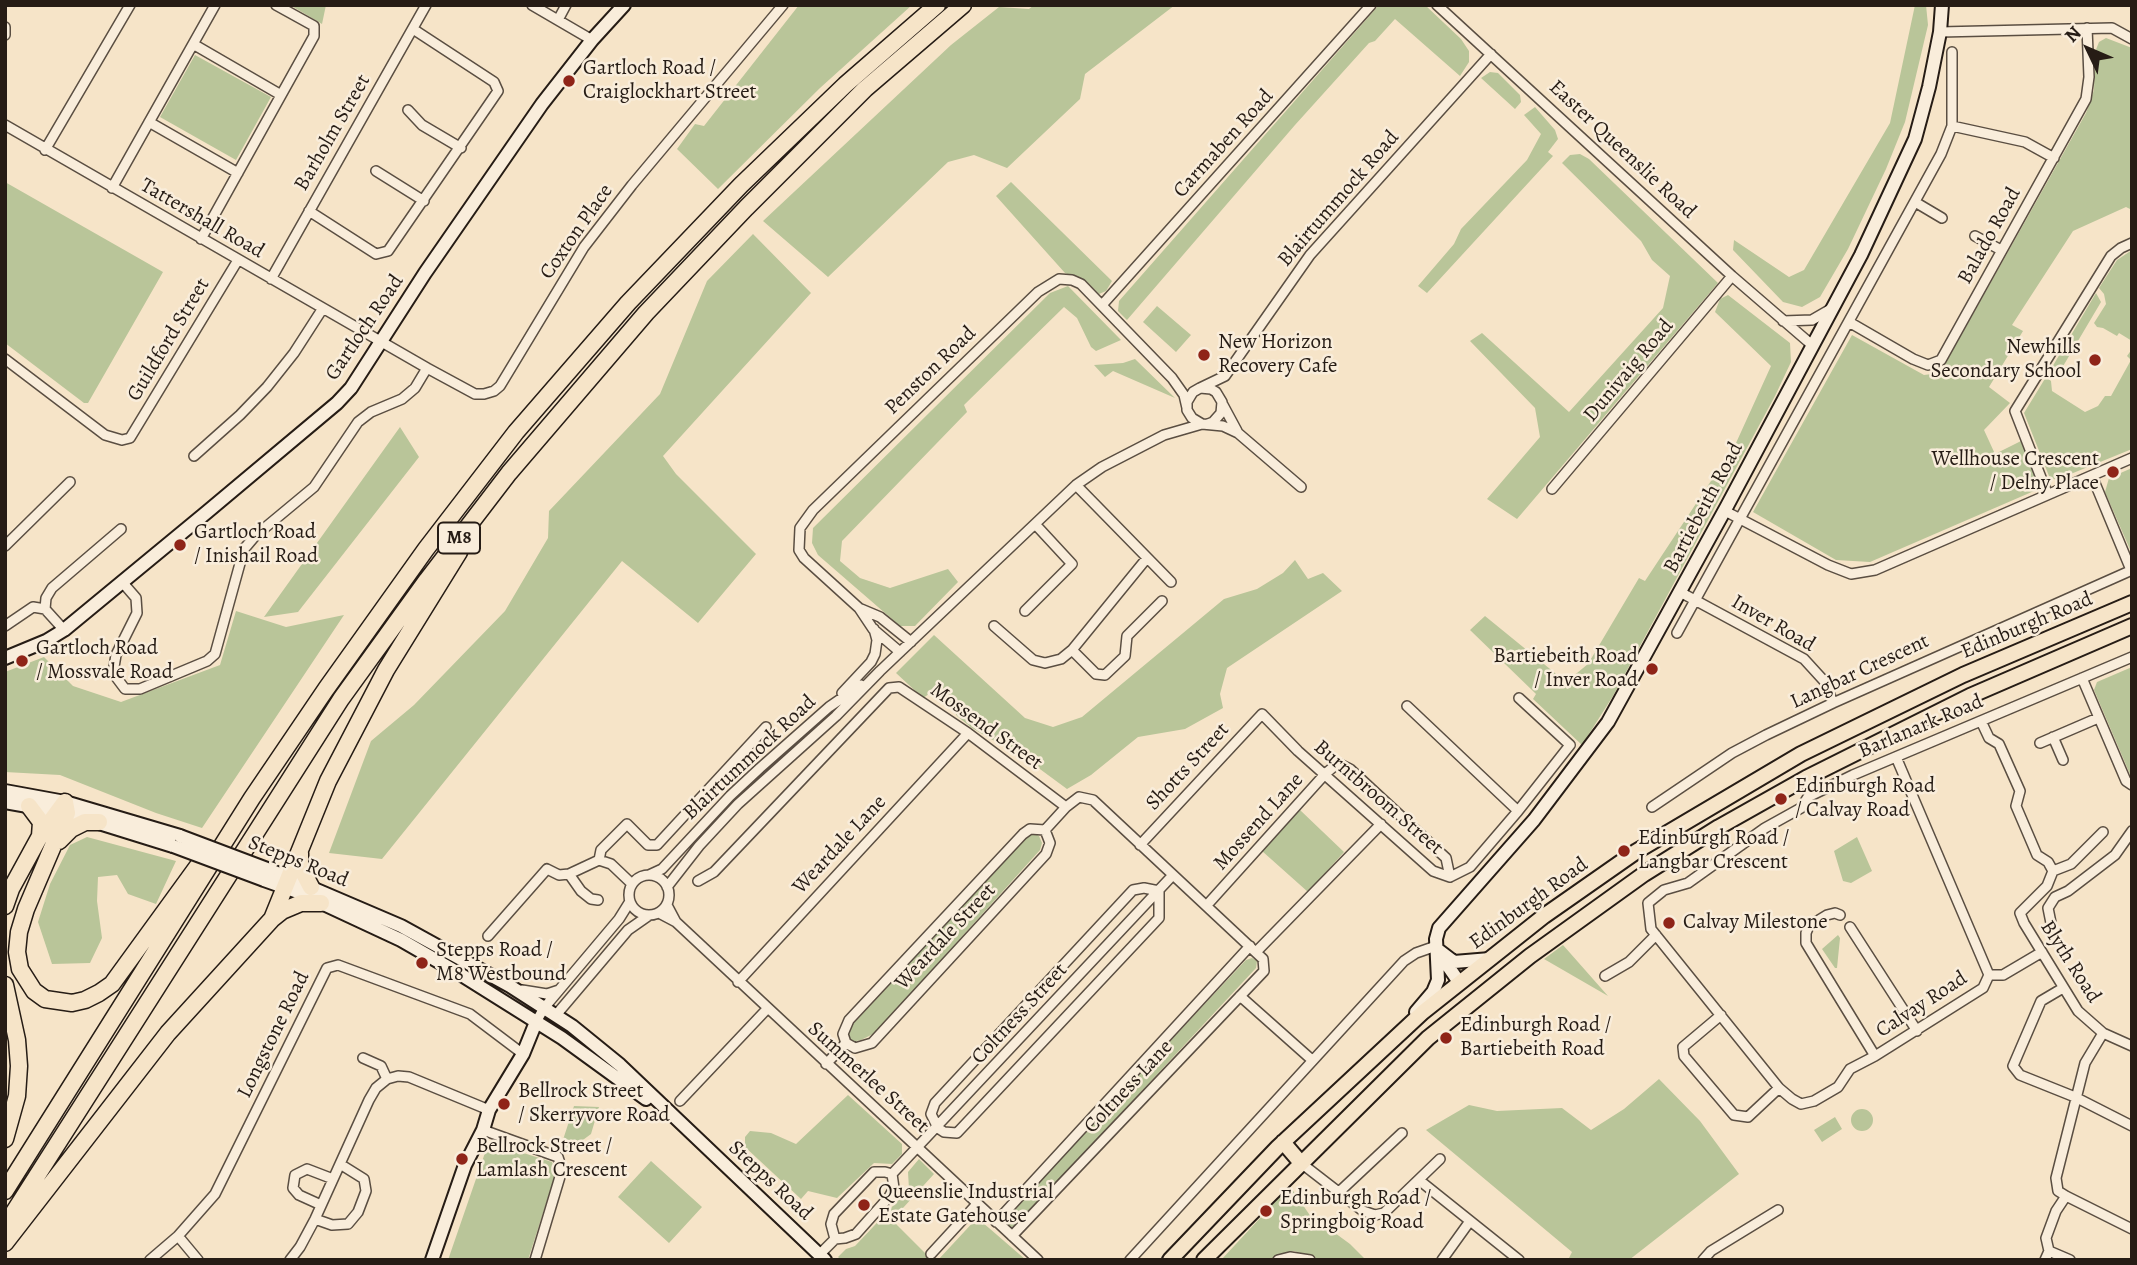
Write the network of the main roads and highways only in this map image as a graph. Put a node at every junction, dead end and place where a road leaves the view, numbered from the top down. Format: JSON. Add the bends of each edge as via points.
{"nodes":[{"id":1,"x":624,"y":5,"type":"edge"},
{"id":2,"x":937,"y":5,"type":"edge"},
{"id":3,"x":963,"y":5,"type":"edge"},
{"id":4,"x":1942,"y":5,"type":"edge"},
{"id":5,"x":509,"y":472,"type":"junction"},
{"id":6,"x":2132,"y":603,"type":"edge"},
{"id":7,"x":2132,"y":626,"type":"edge"},
{"id":8,"x":5,"y":658,"type":"edge"},
{"id":9,"x":5,"y":791,"type":"edge"},
{"id":10,"x":252,"y":798,"type":"junction"},
{"id":11,"x":5,"y":802,"type":"edge"},
{"id":12,"x":29,"y":806,"type":"junction"},
{"id":13,"x":63,"y":808,"type":"junction"},
{"id":14,"x":99,"y":822,"type":"junction"},
{"id":15,"x":47,"y":841,"type":"junction"},
{"id":16,"x":177,"y":841,"type":"junction"},
{"id":17,"x":302,"y":844,"type":"junction"},
{"id":18,"x":288,"y":883,"type":"junction"},
{"id":19,"x":311,"y":887,"type":"junction"},
{"id":20,"x":321,"y":903,"type":"junction"},
{"id":21,"x":5,"y":906,"type":"edge"},
{"id":22,"x":272,"y":919,"type":"junction"},
{"id":23,"x":1436,"y":947,"type":"junction"},
{"id":24,"x":1490,"y":959,"type":"junction"},
{"id":25,"x":1459,"y":982,"type":"junction"},
{"id":26,"x":5,"y":985,"type":"edge"},
{"id":27,"x":1472,"y":1002,"type":"junction"},
{"id":28,"x":556,"y":1015,"type":"junction"},
{"id":29,"x":536,"y":1022,"type":"junction"},
{"id":30,"x":548,"y":1030,"type":"junction"},
{"id":31,"x":1390,"y":1041,"type":"junction"},
{"id":32,"x":523,"y":1054,"type":"junction"},
{"id":33,"x":688,"y":1130,"type":"junction"},
{"id":34,"x":5,"y":1139,"type":"edge"},
{"id":35,"x":1283,"y":1142,"type":"junction"},
{"id":36,"x":1301,"y":1163,"type":"junction"},
{"id":37,"x":5,"y":1191,"type":"edge"},
{"id":38,"x":5,"y":1226,"type":"edge"},
{"id":39,"x":5,"y":1243,"type":"edge"},
{"id":40,"x":822,"y":1257,"type":"edge"},
{"id":41,"x":432,"y":1260,"type":"edge"},
{"id":42,"x":1170,"y":1260,"type":"edge"},
{"id":43,"x":1204,"y":1260,"type":"edge"}],
"edges":[{"from":1,"to":8,"type":"main road","name":"Gartloch Road","via":[[542,104],[337,403],[64,630]]},
{"from":2,"to":10,"type":"highway","number":"M8","via":[[741,185],[602,332],[516,432],[426,549]]},
{"from":3,"to":5,"type":"highway","number":"M8","via":[[865,89],[746,208],[646,313]]},
{"from":4,"to":23,"type":"main road","name":"Bartiebeith Road","via":[[1915,139],[1890,197],[1725,511],[1608,722],[1534,820],[1441,925]]},
{"from":5,"to":17,"type":"highway","via":[[386,670],[328,781]]},
{"from":5,"to":38,"type":"highway","number":"M8","via":[[341,699]]},
{"from":6,"to":24,"type":"main road","name":"Edinburgh Road","via":[[1963,676],[1801,754],[1637,852]]},
{"from":7,"to":27,"type":"main road","name":"Edinburgh Road","via":[[1970,696],[1719,827],[1644,874]]},
{"from":9,"to":13,"type":"main road","name":"Stepps Road"},
{"from":10,"to":15,"type":"highway","via":[[111,984],[72,1003],[45,999],[34,991],[20,969],[17,952]]},
{"from":10,"to":37,"type":"highway","number":"M8"},
{"from":11,"to":12,"type":"main road","name":"Stepps Road"},
{"from":12,"to":13,"type":"main road","name":"Stepps Road"},
{"from":12,"to":15,"type":"highway"},
{"from":13,"to":14,"type":"main road","name":"Stepps Road"},
{"from":13,"to":15,"type":"highway"},
{"from":13,"to":16,"type":"main road","name":"Stepps Road"},
{"from":14,"to":15,"type":"highway","via":[[85,822]]},
{"from":14,"to":16,"type":"main road","name":"Stepps Road"},
{"from":15,"to":21,"type":"highway","via":[[11,889]]},
{"from":16,"to":18,"type":"main road","name":"Stepps Road","bridge":true},
{"from":17,"to":18,"type":"highway"},
{"from":17,"to":19,"type":"highway","via":[[300,866]]},
{"from":18,"to":19,"type":"main road","name":"Stepps Road"},
{"from":18,"to":20,"type":"main road","name":"Stepps Road"},
{"from":18,"to":22,"type":"highway"},
{"from":19,"to":28,"type":"main road","name":"Stepps Road","via":[[401,926]]},
{"from":20,"to":22,"type":"highway","via":[[301,903]]},
{"from":20,"to":29,"type":"main road","name":"Stepps Road","via":[[401,940]]},
{"from":22,"to":39,"type":"highway","via":[[169,1033]]},
{"from":23,"to":24,"type":"main road","via":[[1454,962]]},
{"from":23,"to":25,"type":"main road"},
{"from":23,"to":31,"type":"main road","via":[[1438,980],[1433,992]]},
{"from":24,"to":25,"type":"main road","name":"Edinburgh Road"},
{"from":25,"to":27,"type":"main road"},
{"from":25,"to":31,"type":"main road","name":"Edinburgh Road"},
{"from":26,"to":34,"type":"highway","via":[[19,1066],[17,1096]]},
{"from":27,"to":36,"type":"main road","name":"Edinburgh Road","via":[[1428,1038]]},
{"from":28,"to":30,"type":"main road"},
{"from":28,"to":33,"type":"main road","name":"Stepps Road","via":[[620,1065]]},
{"from":29,"to":30,"type":"main road","name":"Stepps Road"},
{"from":29,"to":32,"type":"main road"},
{"from":30,"to":32,"type":"main road"},
{"from":30,"to":33,"type":"main road","name":"Stepps Road"},
{"from":31,"to":35,"type":"main road","name":"Edinburgh Road"},
{"from":32,"to":41,"type":"main road","via":[[489,1110]]},
{"from":33,"to":40,"type":"main road","name":"Stepps Road"},
{"from":35,"to":36,"type":"main road"},
{"from":35,"to":42,"type":"main road","name":"Edinburgh Road"},
{"from":36,"to":43,"type":"main road","name":"Edinburgh Road"}]}
